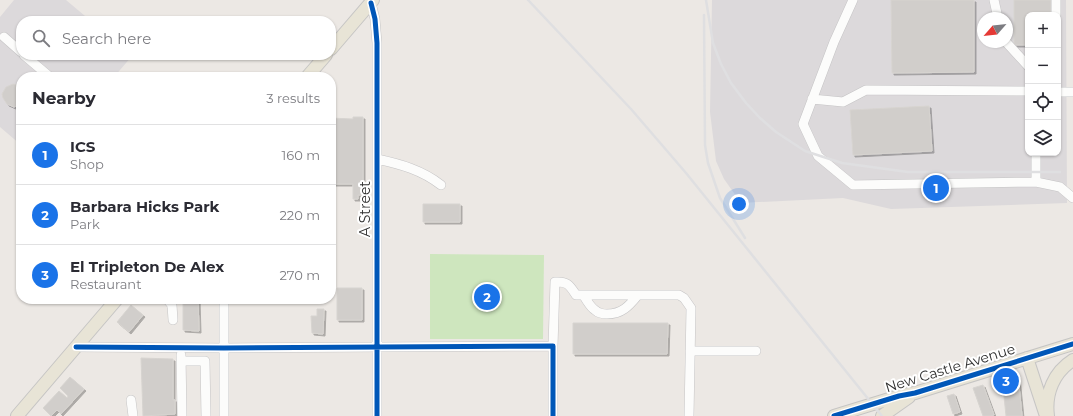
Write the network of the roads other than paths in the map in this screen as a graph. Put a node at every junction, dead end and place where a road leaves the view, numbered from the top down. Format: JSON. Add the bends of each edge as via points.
{"nodes":[{"id":1,"x":853,"y":0,"type":"edge"},
{"id":2,"x":994,"y":0,"type":"edge"},
{"id":3,"x":1056,"y":0,"type":"edge"},
{"id":4,"x":372,"y":1,"type":"edge"},
{"id":5,"x":997,"y":12,"type":"edge"},
{"id":6,"x":1056,"y":12,"type":"edge"},
{"id":7,"x":4,"y":38,"type":"dead end"},
{"id":8,"x":336,"y":43,"type":"edge"},
{"id":9,"x":16,"y":48,"type":"edge"},
{"id":10,"x":1012,"y":48,"type":"edge"},
{"id":11,"x":30,"y":60,"type":"edge"},
{"id":12,"x":322,"y":60,"type":"edge"},
{"id":13,"x":1025,"y":63,"type":"edge"},
{"id":14,"x":44,"y":72,"type":"edge"},
{"id":15,"x":311,"y":72,"type":"edge"},
{"id":16,"x":1025,"y":91,"type":"edge"},
{"id":17,"x":1061,"y":92,"type":"edge"},
{"id":18,"x":1073,"y":92,"type":"edge"},
{"id":19,"x":812,"y":99,"type":"junction"},
{"id":20,"x":1036,"y":156,"type":"edge"},
{"id":21,"x":377,"y":159,"type":"junction"},
{"id":22,"x":1036,"y":182,"type":"junction"},
{"id":23,"x":441,"y":185,"type":"dead end"},
{"id":24,"x":1073,"y":198,"type":"edge"},
{"id":25,"x":583,"y":295,"type":"junction"},
{"id":26,"x":638,"y":295,"type":"junction"},
{"id":27,"x":113,"y":304,"type":"edge"},
{"id":28,"x":172,"y":304,"type":"edge"},
{"id":29,"x":224,"y":304,"type":"edge"},
{"id":30,"x":173,"y":320,"type":"dead end"},
{"id":31,"x":1073,"y":344,"type":"edge"},
{"id":32,"x":552,"y":346,"type":"junction"},
{"id":33,"x":76,"y":347,"type":"junction"},
{"id":34,"x":377,"y":347,"type":"junction"},
{"id":35,"x":181,"y":348,"type":"junction"},
{"id":36,"x":224,"y":348,"type":"junction"},
{"id":37,"x":690,"y":351,"type":"junction"},
{"id":38,"x":756,"y":351,"type":"dead end"},
{"id":39,"x":1027,"y":358,"type":"junction"},
{"id":40,"x":1073,"y":360,"type":"edge"},
{"id":41,"x":182,"y":361,"type":"junction"},
{"id":42,"x":915,"y":393,"type":"junction"},
{"id":43,"x":131,"y":400,"type":"dead end"},
{"id":44,"x":17,"y":416,"type":"edge"},
{"id":45,"x":133,"y":416,"type":"edge"},
{"id":46,"x":182,"y":416,"type":"edge"},
{"id":47,"x":206,"y":416,"type":"edge"},
{"id":48,"x":224,"y":416,"type":"edge"},
{"id":49,"x":377,"y":416,"type":"edge"},
{"id":50,"x":553,"y":416,"type":"edge"},
{"id":51,"x":689,"y":416,"type":"edge"},
{"id":52,"x":834,"y":416,"type":"edge"},
{"id":53,"x":882,"y":416,"type":"edge"},
{"id":54,"x":1047,"y":416,"type":"edge"}],
"edges":[{"from":1,"to":19,"type":"street"},
{"from":2,"to":5,"type":"street"},
{"from":3,"to":6,"type":"street"},
{"from":4,"to":8,"type":"main road"},
{"from":4,"to":21,"type":"street","name":"A Street","via":[[377,43]]},
{"from":7,"to":9,"type":"street"},
{"from":10,"to":13,"type":"street"},
{"from":11,"to":14,"type":"street"},
{"from":12,"to":15,"type":"main road"},
{"from":16,"to":19,"type":"street","via":[[866,90],[843,102]]},
{"from":17,"to":18,"type":"street"},
{"from":19,"to":22,"type":"street","via":[[803,124],[818,156],[853,185]]},
{"from":20,"to":22,"type":"street"},
{"from":21,"to":23,"type":"street","via":[[413,168]]},
{"from":21,"to":34,"type":"street","name":"A Street"},
{"from":22,"to":24,"type":"street","via":[[1060,188]]},
{"from":25,"to":26,"type":"street"},
{"from":25,"to":26,"type":"street","via":[[595,311],[603,314],[615,314],[624,310]]},
{"from":25,"to":32,"type":"street","via":[[576,296],[570,286],[556,282]]},
{"from":26,"to":37,"type":"street","via":[[679,295],[684,298],[691,308]]},
{"from":27,"to":33,"type":"main road"},
{"from":28,"to":30,"type":"street"},
{"from":29,"to":36,"type":"street"},
{"from":31,"to":39,"type":"main road","name":"New Castle Avenue"},
{"from":32,"to":34,"type":"street"},
{"from":32,"to":50,"type":"street"},
{"from":33,"to":35,"type":"street"},
{"from":33,"to":44,"type":"main road"},
{"from":34,"to":36,"type":"street"},
{"from":34,"to":49,"type":"street","name":"A Street"},
{"from":35,"to":36,"type":"street"},
{"from":35,"to":41,"type":"street"},
{"from":36,"to":48,"type":"street"},
{"from":37,"to":38,"type":"street"},
{"from":37,"to":51,"type":"street"},
{"from":39,"to":42,"type":"main road","name":"New Castle Avenue"},
{"from":39,"to":54,"type":"main road"},
{"from":40,"to":54,"type":"main road","via":[[1064,366],[1054,379]]},
{"from":41,"to":46,"type":"street"},
{"from":41,"to":47,"type":"street","via":[[205,361]]},
{"from":42,"to":52,"type":"main road","name":"New Castle Avenue"},
{"from":42,"to":53,"type":"main road"},
{"from":43,"to":45,"type":"street"}]}
